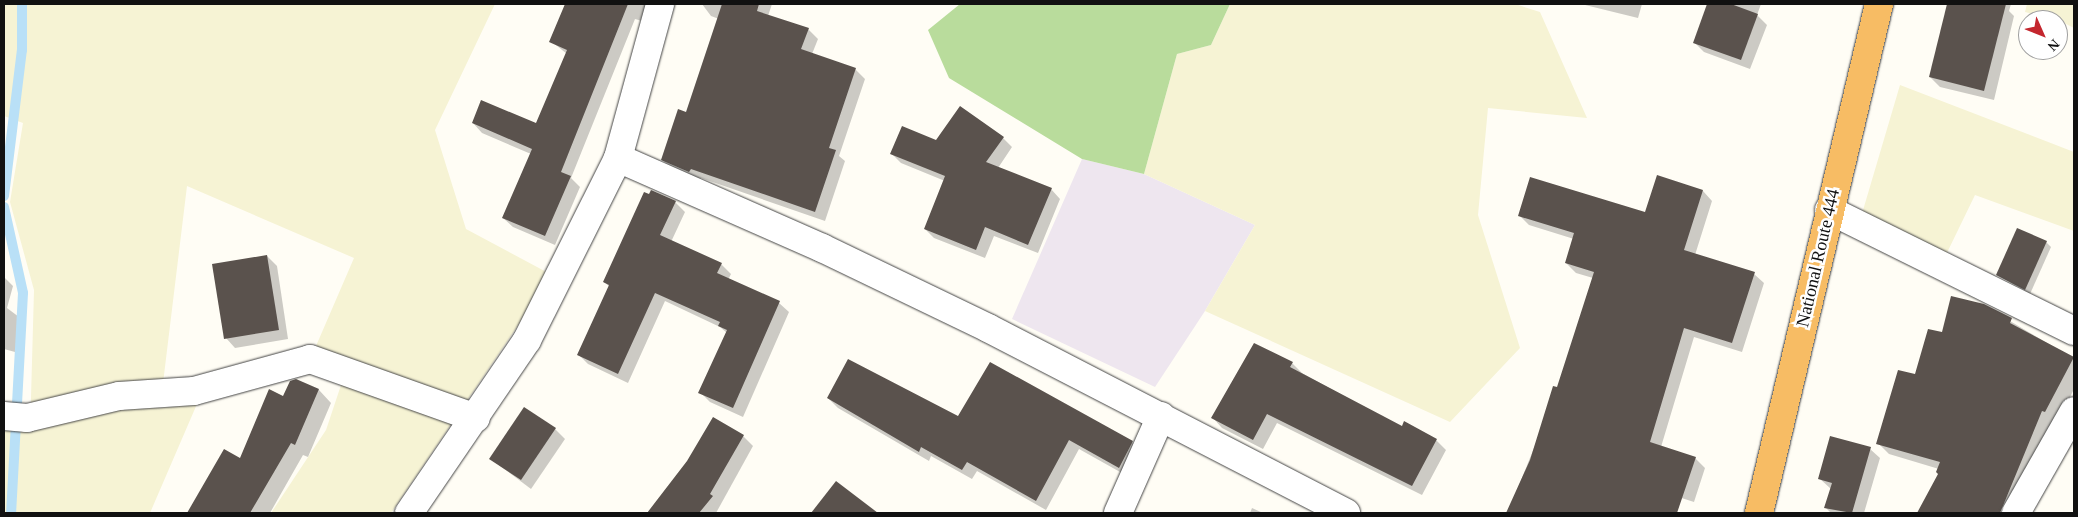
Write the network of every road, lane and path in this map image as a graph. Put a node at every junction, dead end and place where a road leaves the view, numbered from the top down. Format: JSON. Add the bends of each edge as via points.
{"nodes":[{"id":1,"x":660,"y":4,"type":"edge"},
{"id":2,"x":1879,"y":4,"type":"edge"},
{"id":3,"x":618,"y":158,"type":"junction"},
{"id":4,"x":1828,"y":210,"type":"junction"},
{"id":5,"x":2074,"y":331,"type":"edge"},
{"id":6,"x":2074,"y":411,"type":"edge"},
{"id":7,"x":1161,"y":416,"type":"junction"},
{"id":8,"x":12,"y":417,"type":"edge"},
{"id":9,"x":476,"y":418,"type":"junction"},
{"id":10,"x":409,"y":513,"type":"edge"},
{"id":11,"x":1118,"y":513,"type":"edge"},
{"id":12,"x":1346,"y":513,"type":"edge"},
{"id":13,"x":1758,"y":513,"type":"edge"},
{"id":14,"x":2016,"y":513,"type":"edge"}],
"edges":[{"from":1,"to":3,"type":"street"},
{"from":2,"to":4,"type":"highway","name":"National Route 444"},
{"from":3,"to":7,"type":"street","via":[[840,257]]},
{"from":3,"to":9,"type":"street","via":[[526,340]]},
{"from":4,"to":5,"type":"street"},
{"from":4,"to":13,"type":"highway","name":"National Route 444"},
{"from":6,"to":14,"type":"street"},
{"from":7,"to":11,"type":"street"},
{"from":7,"to":12,"type":"street"},
{"from":8,"to":9,"type":"street","via":[[119,396],[194,390],[310,359]]},
{"from":9,"to":10,"type":"street"}]}
